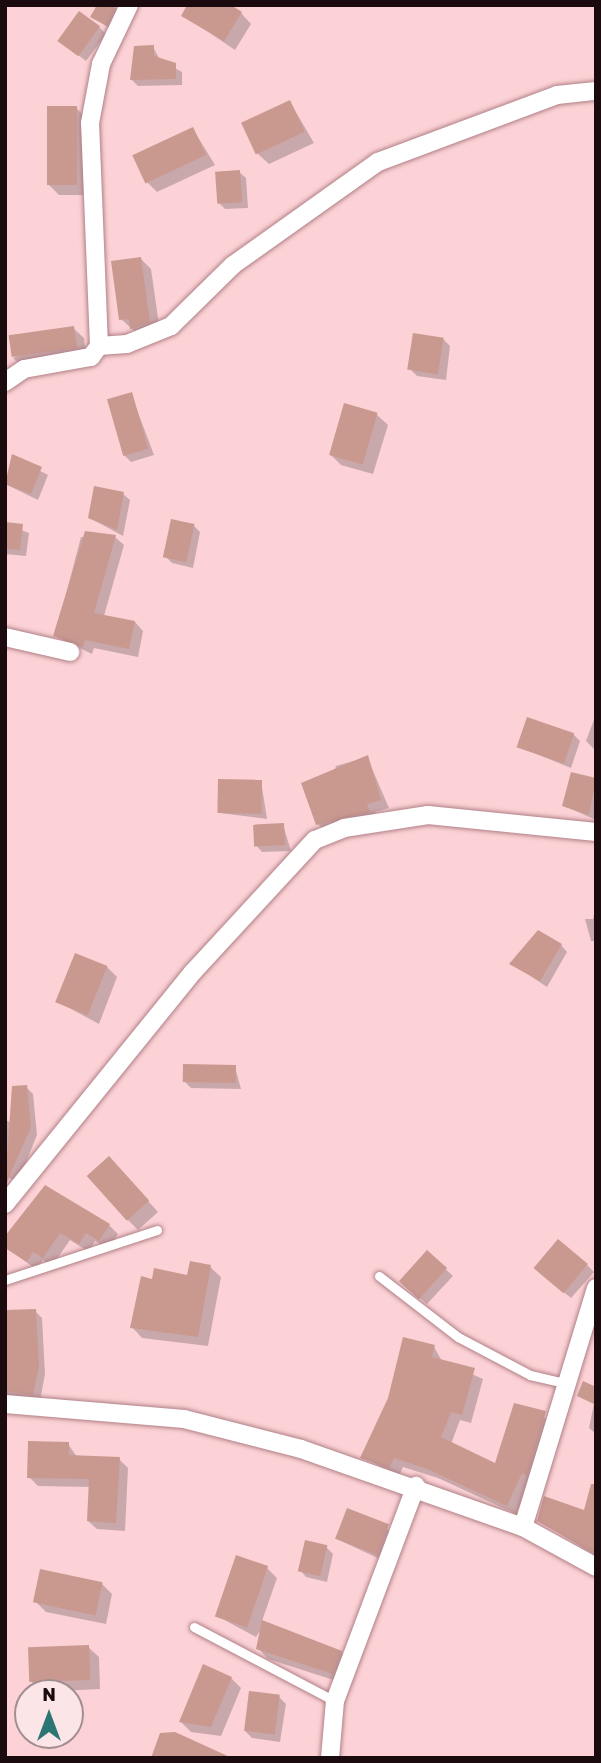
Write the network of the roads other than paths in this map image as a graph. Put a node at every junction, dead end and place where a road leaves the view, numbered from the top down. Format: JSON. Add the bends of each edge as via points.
{"nodes":[{"id":1,"x":129,"y":5,"type":"edge"},
{"id":2,"x":596,"y":91,"type":"edge"},
{"id":3,"x":99,"y":346,"type":"junction"},
{"id":4,"x":5,"y":382,"type":"edge"},
{"id":5,"x":5,"y":637,"type":"edge"},
{"id":6,"x":70,"y":652,"type":"dead end"},
{"id":7,"x":596,"y":832,"type":"edge"},
{"id":8,"x":5,"y":1204,"type":"edge"},
{"id":9,"x":157,"y":1230,"type":"dead end"},
{"id":10,"x":379,"y":1276,"type":"dead end"},
{"id":11,"x":5,"y":1280,"type":"edge"},
{"id":12,"x":596,"y":1288,"type":"edge"},
{"id":13,"x":565,"y":1383,"type":"junction"},
{"id":14,"x":5,"y":1404,"type":"edge"},
{"id":15,"x":416,"y":1486,"type":"junction"},
{"id":16,"x":523,"y":1527,"type":"junction"},
{"id":17,"x":596,"y":1567,"type":"edge"},
{"id":18,"x":194,"y":1627,"type":"dead end"},
{"id":19,"x":335,"y":1702,"type":"junction"},
{"id":20,"x":330,"y":1758,"type":"edge"}],
"edges":[{"from":1,"to":3,"type":"street","via":[[101,64],[90,123]]},
{"from":2,"to":3,"type":"street","via":[[557,94],[378,162],[233,265],[172,326],[127,344]]},
{"from":3,"to":4,"type":"street","via":[[91,357],[24,369]]},
{"from":5,"to":6,"type":"street"},
{"from":7,"to":8,"type":"street","via":[[428,816],[344,828],[315,840],[193,972]]},
{"from":9,"to":11,"type":"lane"},
{"from":10,"to":13,"type":"lane","via":[[458,1337],[530,1376]]},
{"from":12,"to":13,"type":"street"},
{"from":13,"to":16,"type":"street"},
{"from":14,"to":15,"type":"street","via":[[184,1419]]},
{"from":15,"to":16,"type":"street"},
{"from":15,"to":19,"type":"street"},
{"from":16,"to":17,"type":"street"},
{"from":18,"to":19,"type":"lane"},
{"from":19,"to":20,"type":"street"}]}
